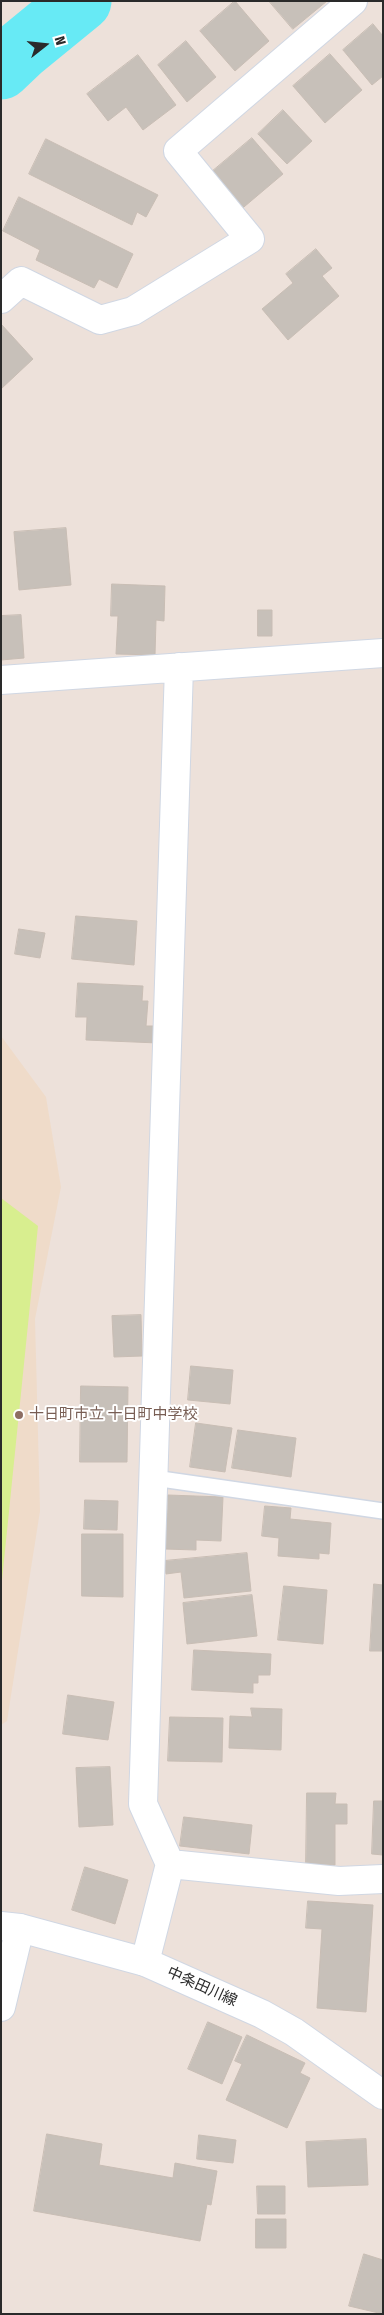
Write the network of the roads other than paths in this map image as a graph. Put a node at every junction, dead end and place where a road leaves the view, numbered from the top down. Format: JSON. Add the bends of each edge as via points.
{"nodes":[{"id":1,"x":353,"y":1,"type":"edge"},
{"id":2,"x":1,"y":299,"type":"edge"},
{"id":3,"x":383,"y":653,"type":"edge"},
{"id":4,"x":179,"y":667,"type":"junction"},
{"id":5,"x":1,"y":680,"type":"edge"},
{"id":6,"x":154,"y":1478,"type":"junction"},
{"id":7,"x":383,"y":1511,"type":"edge"},
{"id":8,"x":170,"y":1864,"type":"junction"},
{"id":9,"x":383,"y":1879,"type":"edge"},
{"id":10,"x":11,"y":1927,"type":"edge"},
{"id":11,"x":145,"y":1962,"type":"junction"},
{"id":12,"x":1,"y":2007,"type":"edge"},
{"id":13,"x":383,"y":2095,"type":"edge"}],
"edges":[{"from":1,"to":2,"type":"street","via":[[178,151],[250,239],[133,311],[100,320],[21,281]]},
{"from":3,"to":4,"type":"street"},
{"from":4,"to":5,"type":"street"},
{"from":4,"to":6,"type":"street"},
{"from":6,"to":7,"type":"lane"},
{"from":6,"to":8,"type":"street","via":[[143,1804]]},
{"from":8,"to":9,"type":"street","via":[[339,1882]]},
{"from":8,"to":11,"type":"street"},
{"from":10,"to":11,"type":"street","name":"中条田川線"},
{"from":10,"to":12,"type":"street"},
{"from":11,"to":13,"type":"street","name":"中条田川線","via":[[262,2014],[294,2032]]}]}
